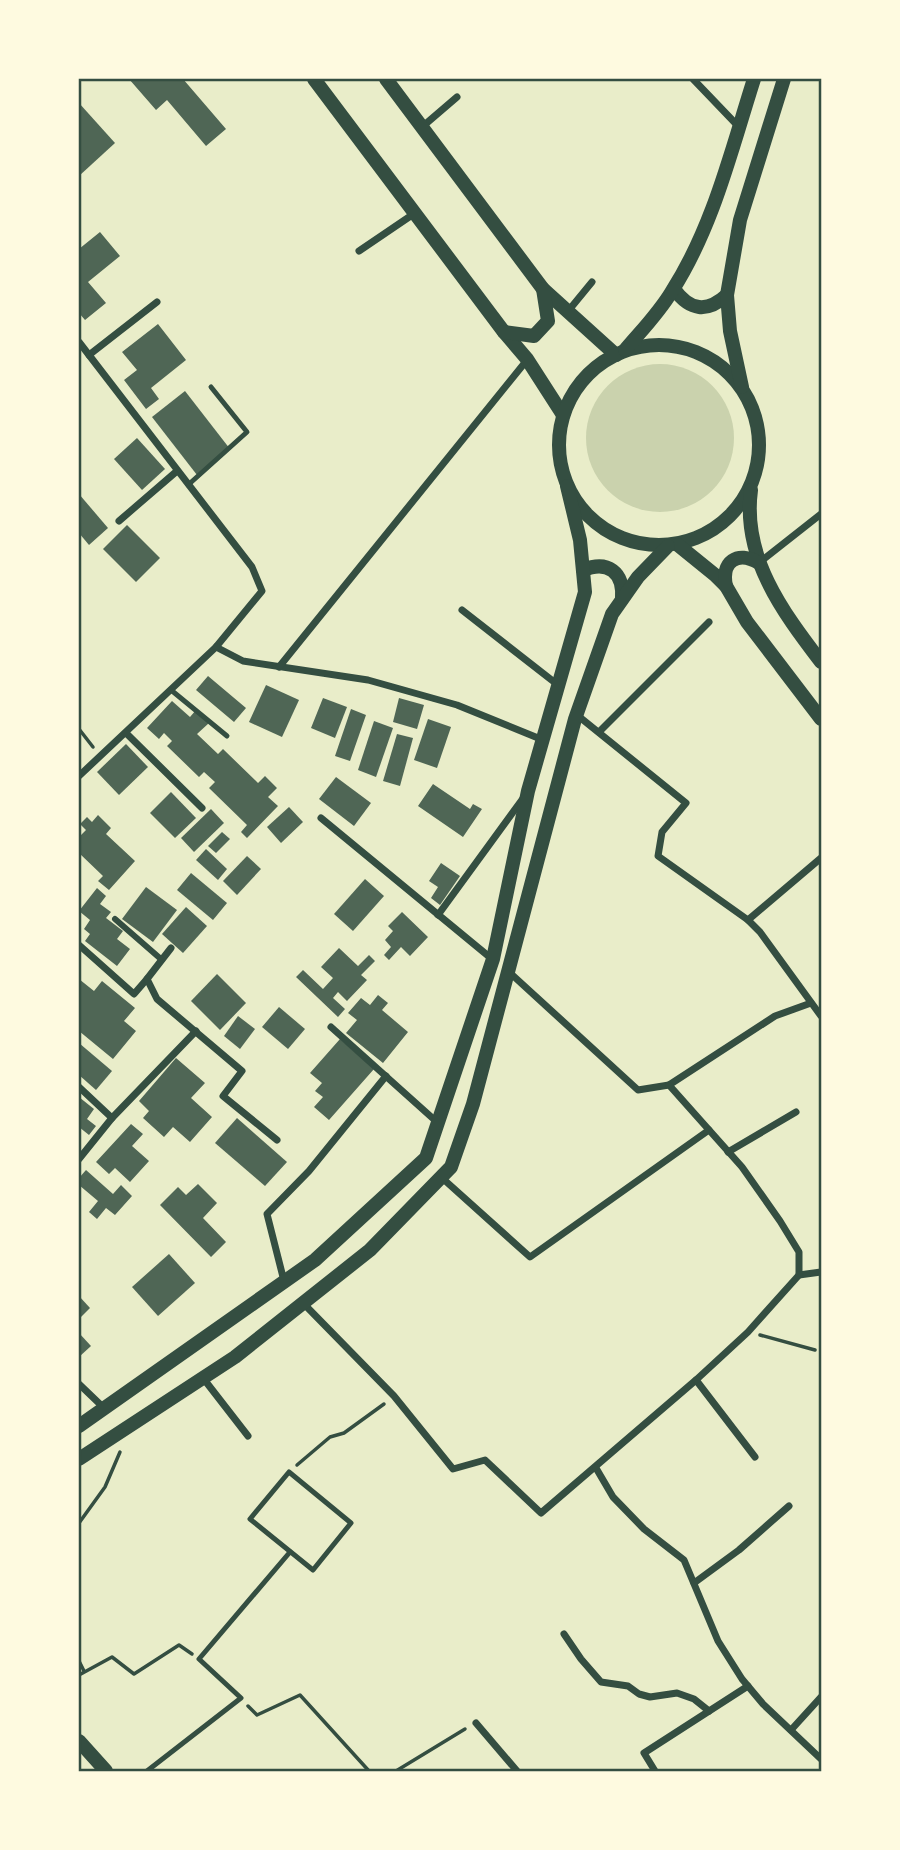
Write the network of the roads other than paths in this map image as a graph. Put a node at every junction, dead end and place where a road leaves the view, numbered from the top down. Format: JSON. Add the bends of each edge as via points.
{"nodes":[{"id":1,"x":314,"y":79,"type":"edge"},
{"id":2,"x":693,"y":79,"type":"edge"},
{"id":3,"x":754,"y":79,"type":"edge"},
{"id":4,"x":784,"y":79,"type":"edge"},
{"id":5,"x":393,"y":81,"type":"edge"},
{"id":6,"x":457,"y":97,"type":"dead end"},
{"id":7,"x":739,"y":126,"type":"junction"},
{"id":8,"x":422,"y":127,"type":"junction"},
{"id":9,"x":415,"y":213,"type":"junction"},
{"id":10,"x":359,"y":251,"type":"dead end"},
{"id":11,"x":592,"y":282,"type":"dead end"},
{"id":12,"x":543,"y":289,"type":"junction"},
{"id":13,"x":674,"y":289,"type":"junction"},
{"id":14,"x":727,"y":295,"type":"junction"},
{"id":15,"x":157,"y":302,"type":"dead end"},
{"id":16,"x":569,"y":310,"type":"junction"},
{"id":17,"x":504,"y":332,"type":"junction"},
{"id":18,"x":79,"y":342,"type":"edge"},
{"id":19,"x":621,"y":353,"type":"junction"},
{"id":20,"x":89,"y":355,"type":"junction"},
{"id":21,"x":527,"y":359,"type":"junction"},
{"id":22,"x":211,"y":387,"type":"dead end"},
{"id":23,"x":742,"y":389,"type":"junction"},
{"id":24,"x":563,"y":415,"type":"junction"},
{"id":25,"x":177,"y":471,"type":"junction"},
{"id":26,"x":752,"y":484,"type":"junction"},
{"id":27,"x":188,"y":485,"type":"junction"},
{"id":28,"x":567,"y":486,"type":"junction"},
{"id":29,"x":821,"y":514,"type":"edge"},
{"id":30,"x":119,"y":521,"type":"dead end"},
{"id":31,"x":673,"y":545,"type":"junction"},
{"id":32,"x":759,"y":563,"type":"junction"},
{"id":33,"x":583,"y":570,"type":"junction"},
{"id":34,"x":726,"y":586,"type":"junction"},
{"id":35,"x":622,"y":599,"type":"junction"},
{"id":36,"x":462,"y":610,"type":"dead end"},
{"id":37,"x":709,"y":622,"type":"dead end"},
{"id":38,"x":216,"y":647,"type":"junction"},
{"id":39,"x":821,"y":662,"type":"edge"},
{"id":40,"x":279,"y":667,"type":"junction"},
{"id":41,"x":558,"y":686,"type":"junction"},
{"id":42,"x":171,"y":690,"type":"junction"},
{"id":43,"x":577,"y":715,"type":"junction"},
{"id":44,"x":821,"y":719,"type":"edge"},
{"id":45,"x":599,"y":732,"type":"junction"},
{"id":46,"x":126,"y":733,"type":"junction"},
{"id":47,"x":227,"y":736,"type":"dead end"},
{"id":48,"x":543,"y":740,"type":"junction"},
{"id":49,"x":79,"y":776,"type":"edge"},
{"id":50,"x":528,"y":791,"type":"junction"},
{"id":51,"x":202,"y":808,"type":"dead end"},
{"id":52,"x":321,"y":818,"type":"dead end"},
{"id":53,"x":821,"y":858,"type":"edge"},
{"id":54,"x":438,"y":915,"type":"junction"},
{"id":55,"x":115,"y":919,"type":"dead end"},
{"id":56,"x":748,"y":920,"type":"junction"},
{"id":57,"x":79,"y":945,"type":"edge"},
{"id":58,"x":171,"y":948,"type":"dead end"},
{"id":59,"x":162,"y":960,"type":"junction"},
{"id":60,"x":493,"y":960,"type":"junction"},
{"id":61,"x":509,"y":971,"type":"junction"},
{"id":62,"x":147,"y":979,"type":"junction"},
{"id":63,"x":811,"y":1003,"type":"junction"},
{"id":64,"x":821,"y":1016,"type":"edge"},
{"id":65,"x":331,"y":1027,"type":"dead end"},
{"id":66,"x":196,"y":1031,"type":"junction"},
{"id":67,"x":386,"y":1076,"type":"junction"},
{"id":68,"x":669,"y":1085,"type":"junction"},
{"id":69,"x":79,"y":1087,"type":"edge"},
{"id":70,"x":796,"y":1112,"type":"dead end"},
{"id":71,"x":112,"y":1118,"type":"junction"},
{"id":72,"x":438,"y":1123,"type":"junction"},
{"id":73,"x":709,"y":1130,"type":"junction"},
{"id":74,"x":277,"y":1140,"type":"dead end"},
{"id":75,"x":728,"y":1152,"type":"junction"},
{"id":76,"x":79,"y":1158,"type":"edge"},
{"id":77,"x":441,"y":1177,"type":"junction"},
{"id":78,"x":821,"y":1272,"type":"edge"},
{"id":79,"x":799,"y":1275,"type":"junction"},
{"id":80,"x":285,"y":1282,"type":"junction"},
{"id":81,"x":303,"y":1303,"type":"junction"},
{"id":82,"x":203,"y":1378,"type":"junction"},
{"id":83,"x":696,"y":1380,"type":"junction"},
{"id":84,"x":79,"y":1384,"type":"edge"},
{"id":85,"x":104,"y":1409,"type":"junction"},
{"id":86,"x":79,"y":1426,"type":"edge"},
{"id":87,"x":248,"y":1436,"type":"dead end"},
{"id":88,"x":755,"y":1457,"type":"dead end"},
{"id":89,"x":79,"y":1459,"type":"edge"},
{"id":90,"x":596,"y":1468,"type":"junction"},
{"id":91,"x":789,"y":1506,"type":"dead end"},
{"id":92,"x":290,"y":1552,"type":"junction"},
{"id":93,"x":694,"y":1583,"type":"junction"},
{"id":94,"x":564,"y":1634,"type":"dead end"},
{"id":95,"x":748,"y":1686,"type":"junction"},
{"id":96,"x":821,"y":1697,"type":"edge"},
{"id":97,"x":709,"y":1711,"type":"junction"},
{"id":98,"x":476,"y":1723,"type":"road end"},
{"id":99,"x":791,"y":1730,"type":"junction"},
{"id":100,"x":79,"y":1741,"type":"edge"},
{"id":101,"x":821,"y":1759,"type":"edge"},
{"id":102,"x":106,"y":1771,"type":"edge"},
{"id":103,"x":147,"y":1771,"type":"edge"},
{"id":104,"x":517,"y":1771,"type":"edge"},
{"id":105,"x":655,"y":1771,"type":"edge"}],
"edges":[{"from":1,"to":9,"type":"main road"},
{"from":2,"to":7,"type":"street"},
{"from":3,"to":7,"type":"main road"},
{"from":4,"to":14,"type":"main road","via":[[740,220]]},
{"from":5,"to":8,"type":"main road"},
{"from":6,"to":8,"type":"street"},
{"from":7,"to":13,"type":"main road","via":[[713,207]]},
{"from":8,"to":12,"type":"main road"},
{"from":9,"to":10,"type":"street"},
{"from":9,"to":17,"type":"main road"},
{"from":11,"to":16,"type":"street"},
{"from":12,"to":16,"type":"main road"},
{"from":12,"to":17,"type":"main road","via":[[548,321],[534,336]]},
{"from":13,"to":14,"type":"main road","via":[[693,306],[705,308]]},
{"from":13,"to":19,"type":"main road"},
{"from":14,"to":23,"type":"main road"},
{"from":15,"to":20,"type":"street"},
{"from":16,"to":19,"type":"main road"},
{"from":17,"to":21,"type":"main road"},
{"from":18,"to":20,"type":"street"},
{"from":19,"to":23,"type":"main road","via":[[657,344],[690,349],[720,365]]},
{"from":19,"to":24,"type":"main road","via":[[598,365],[577,387]]},
{"from":20,"to":25,"type":"street"},
{"from":21,"to":24,"type":"main road"},
{"from":21,"to":40,"type":"street"},
{"from":22,"to":27,"type":"lane","via":[[247,432]]},
{"from":23,"to":26,"type":"main road","via":[[756,419],[760,452]]},
{"from":24,"to":28,"type":"main road","via":[[560,463]]},
{"from":25,"to":27,"type":"street"},
{"from":25,"to":30,"type":"street"},
{"from":26,"to":31,"type":"main road","via":[[734,513],[707,534]]},
{"from":26,"to":32,"type":"main road","via":[[748,513]]},
{"from":27,"to":38,"type":"street","via":[[252,567],[262,591]]},
{"from":28,"to":31,"type":"main road","via":[[584,513],[608,533],[637,544]]},
{"from":28,"to":33,"type":"main road"},
{"from":29,"to":32,"type":"street"},
{"from":31,"to":34,"type":"main road"},
{"from":31,"to":35,"type":"main road"},
{"from":32,"to":34,"type":"main road","via":[[749,557],[728,564],[723,575]]},
{"from":32,"to":39,"type":"main road"},
{"from":33,"to":35,"type":"main road","via":[[607,567],[623,586]]},
{"from":33,"to":41,"type":"main road","via":[[585,592]]},
{"from":34,"to":44,"type":"main road","via":[[747,622]]},
{"from":35,"to":43,"type":"main road","via":[[612,614]]},
{"from":36,"to":41,"type":"street"},
{"from":37,"to":45,"type":"street"},
{"from":38,"to":40,"type":"street","via":[[243,662]]},
{"from":38,"to":42,"type":"street"},
{"from":40,"to":48,"type":"street","via":[[368,680],[457,705]]},
{"from":41,"to":48,"type":"main road"},
{"from":42,"to":46,"type":"street"},
{"from":42,"to":47,"type":"lane"},
{"from":43,"to":45,"type":"street"},
{"from":43,"to":61,"type":"main road"},
{"from":45,"to":56,"type":"street","via":[[686,803],[662,832],[658,856]]},
{"from":46,"to":49,"type":"street"},
{"from":46,"to":51,"type":"street"},
{"from":48,"to":50,"type":"main road"},
{"from":50,"to":54,"type":"street"},
{"from":50,"to":60,"type":"main road"},
{"from":52,"to":54,"type":"street"},
{"from":53,"to":56,"type":"street"},
{"from":54,"to":60,"type":"street"},
{"from":55,"to":59,"type":"street"},
{"from":56,"to":63,"type":"street"},
{"from":57,"to":62,"type":"street","via":[[134,994]]},
{"from":58,"to":59,"type":"street"},
{"from":59,"to":62,"type":"street"},
{"from":60,"to":72,"type":"main road"},
{"from":61,"to":68,"type":"street","via":[[638,1090]]},
{"from":61,"to":77,"type":"main road","via":[[473,1104],[450,1167]]},
{"from":62,"to":66,"type":"street","via":[[157,999]]},
{"from":63,"to":64,"type":"street"},
{"from":63,"to":68,"type":"street","via":[[775,1016]]},
{"from":65,"to":67,"type":"street"},
{"from":66,"to":71,"type":"street"},
{"from":66,"to":74,"type":"street","via":[[242,1071],[223,1096]]},
{"from":67,"to":72,"type":"street"},
{"from":67,"to":80,"type":"street","via":[[309,1171],[267,1214]]},
{"from":68,"to":73,"type":"street"},
{"from":69,"to":71,"type":"street"},
{"from":70,"to":75,"type":"street"},
{"from":71,"to":76,"type":"street"},
{"from":72,"to":80,"type":"main road","via":[[426,1158]]},
{"from":73,"to":75,"type":"street"},
{"from":73,"to":77,"type":"street","via":[[530,1257]]},
{"from":75,"to":79,"type":"street","via":[[799,1252]]},
{"from":77,"to":81,"type":"main road","via":[[370,1250]]},
{"from":78,"to":79,"type":"street"},
{"from":79,"to":83,"type":"street","via":[[748,1332]]},
{"from":80,"to":85,"type":"main road"},
{"from":81,"to":82,"type":"main road"},
{"from":81,"to":90,"type":"street","via":[[394,1396],[453,1469],[485,1460],[541,1513]]},
{"from":82,"to":87,"type":"street"},
{"from":82,"to":89,"type":"main road"},
{"from":83,"to":88,"type":"street"},
{"from":83,"to":90,"type":"street"},
{"from":84,"to":85,"type":"street"},
{"from":85,"to":86,"type":"main road"},
{"from":90,"to":93,"type":"street","via":[[613,1497],[684,1560]]},
{"from":91,"to":93,"type":"street"},
{"from":92,"to":92,"type":"lane","via":[[250,1519],[289,1472],[351,1523],[313,1570]]},
{"from":92,"to":103,"type":"lane","via":[[199,1659],[241,1699]]},
{"from":93,"to":95,"type":"street","via":[[718,1641]]},
{"from":94,"to":97,"type":"street","via":[[601,1682],[628,1686],[650,1696],[677,1693]]},
{"from":95,"to":97,"type":"street"},
{"from":95,"to":99,"type":"street"},
{"from":96,"to":99,"type":"street"},
{"from":97,"to":105,"type":"street","via":[[644,1754]]},
{"from":98,"to":104,"type":"street"},
{"from":99,"to":101,"type":"street"},
{"from":100,"to":102,"type":"main road"}]}
